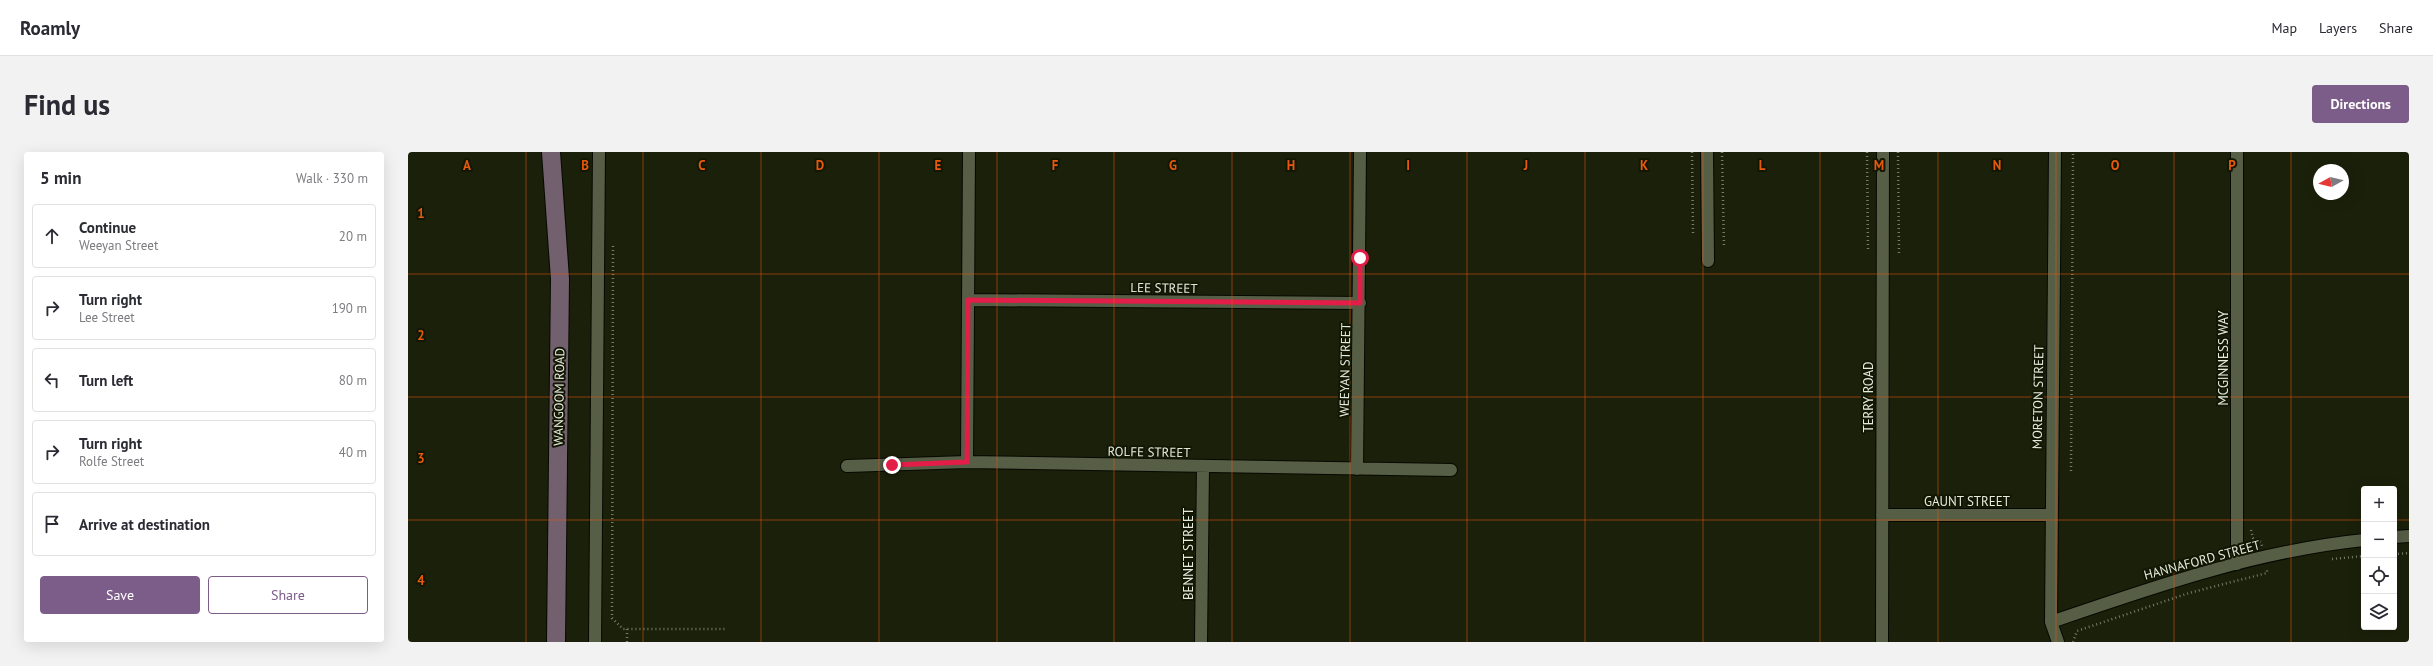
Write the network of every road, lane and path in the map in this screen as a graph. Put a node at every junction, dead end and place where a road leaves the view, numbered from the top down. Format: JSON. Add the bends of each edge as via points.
{"nodes":[{"id":1,"x":551,"y":152,"type":"edge"},
{"id":2,"x":599,"y":152,"type":"edge"},
{"id":3,"x":969,"y":152,"type":"edge"},
{"id":4,"x":1360,"y":152,"type":"edge"},
{"id":5,"x":1692,"y":152,"type":"edge"},
{"id":6,"x":1707,"y":152,"type":"edge"},
{"id":7,"x":1722,"y":152,"type":"edge"},
{"id":8,"x":1867,"y":152,"type":"edge"},
{"id":9,"x":1883,"y":152,"type":"edge"},
{"id":10,"x":1898,"y":152,"type":"edge"},
{"id":11,"x":2055,"y":152,"type":"edge"},
{"id":12,"x":2237,"y":152,"type":"edge"},
{"id":13,"x":2073,"y":153,"type":"dead end"},
{"id":14,"x":1693,"y":233,"type":"dead end"},
{"id":15,"x":613,"y":239,"type":"dead end"},
{"id":16,"x":1724,"y":247,"type":"dead end"},
{"id":17,"x":1868,"y":252,"type":"dead end"},
{"id":18,"x":1899,"y":253,"type":"dead end"},
{"id":19,"x":1708,"y":261,"type":"dead end"},
{"id":20,"x":968,"y":300,"type":"junction"},
{"id":21,"x":1360,"y":303,"type":"junction"},
{"id":22,"x":967,"y":462,"type":"junction"},
{"id":23,"x":847,"y":466,"type":"dead end"},
{"id":24,"x":1202,"y":467,"type":"junction"},
{"id":25,"x":1357,"y":469,"type":"junction"},
{"id":26,"x":1451,"y":470,"type":"dead end"},
{"id":27,"x":2071,"y":471,"type":"dead end"},
{"id":28,"x":1882,"y":514,"type":"junction"},
{"id":29,"x":2051,"y":515,"type":"junction"},
{"id":30,"x":2249,"y":526,"type":"dead end"},
{"id":31,"x":2409,"y":536,"type":"edge"},
{"id":32,"x":2397,"y":537,"type":"edge"},
{"id":33,"x":2361,"y":540,"type":"edge"},
{"id":34,"x":2409,"y":552,"type":"edge"},
{"id":35,"x":2397,"y":554,"type":"edge"},
{"id":36,"x":2361,"y":556,"type":"edge"},
{"id":37,"x":2264,"y":558,"type":"junction"},
{"id":38,"x":2332,"y":559,"type":"dead end"},
{"id":39,"x":2237,"y":564,"type":"junction"},
{"id":40,"x":2051,"y":622,"type":"junction"},
{"id":41,"x":627,"y":628,"type":"junction"},
{"id":42,"x":725,"y":629,"type":"dead end"},
{"id":43,"x":556,"y":642,"type":"edge"},
{"id":44,"x":595,"y":642,"type":"edge"},
{"id":45,"x":627,"y":642,"type":"edge"},
{"id":46,"x":1201,"y":642,"type":"edge"},
{"id":47,"x":1882,"y":642,"type":"edge"},
{"id":48,"x":2058,"y":642,"type":"edge"},
{"id":49,"x":2073,"y":642,"type":"edge"}],
"edges":[{"from":1,"to":43,"type":"street","name":"WANGOOM ROAD","via":[[560,279]]},
{"from":2,"to":44,"type":"street"},
{"from":3,"to":20,"type":"street"},
{"from":4,"to":21,"type":"street","name":"WEEYAN STREET"},
{"from":5,"to":14,"type":"path"},
{"from":6,"to":19,"type":"street"},
{"from":7,"to":16,"type":"path"},
{"from":8,"to":17,"type":"path"},
{"from":9,"to":28,"type":"street","name":"TERRY ROAD"},
{"from":10,"to":18,"type":"path"},
{"from":11,"to":29,"type":"street","name":"MORETON STREET"},
{"from":12,"to":39,"type":"street","name":"MCGINNESS WAY"},
{"from":13,"to":27,"type":"path"},
{"from":15,"to":41,"type":"path","via":[[612,618],[622,629]]},
{"from":20,"to":21,"type":"street","name":"LEE STREET"},
{"from":20,"to":22,"type":"street"},
{"from":21,"to":25,"type":"street","name":"WEEYAN STREET"},
{"from":22,"to":23,"type":"street","name":"ROLFE STREET"},
{"from":22,"to":24,"type":"street","name":"ROLFE STREET"},
{"from":24,"to":25,"type":"street","name":"ROLFE STREET"},
{"from":24,"to":46,"type":"street","name":"BENNET STREET"},
{"from":25,"to":26,"type":"street","name":"ROLFE STREET"},
{"from":28,"to":29,"type":"street","name":"GAUNT STREET"},
{"from":28,"to":47,"type":"street","name":"TERRY ROAD"},
{"from":29,"to":40,"type":"street","name":"MORETON STREET"},
{"from":30,"to":37,"type":"path","via":[[2253,538],[2261,542]]},
{"from":31,"to":32,"type":"street"},
{"from":33,"to":37,"type":"street","name":"HANNAFORD STREET","via":[[2329,544]]},
{"from":34,"to":35,"type":"path"},
{"from":36,"to":38,"type":"path"},
{"from":37,"to":39,"type":"street","name":"HANNAFORD STREET"},
{"from":37,"to":49,"type":"path","via":[[2268,573],[2188,593],[2113,618],[2077,631]]},
{"from":39,"to":40,"type":"street","name":"HANNAFORD STREET","via":[[2163,584]]},
{"from":40,"to":48,"type":"street","name":"MORETON STREET"},
{"from":41,"to":42,"type":"path"},
{"from":41,"to":45,"type":"path"}]}
